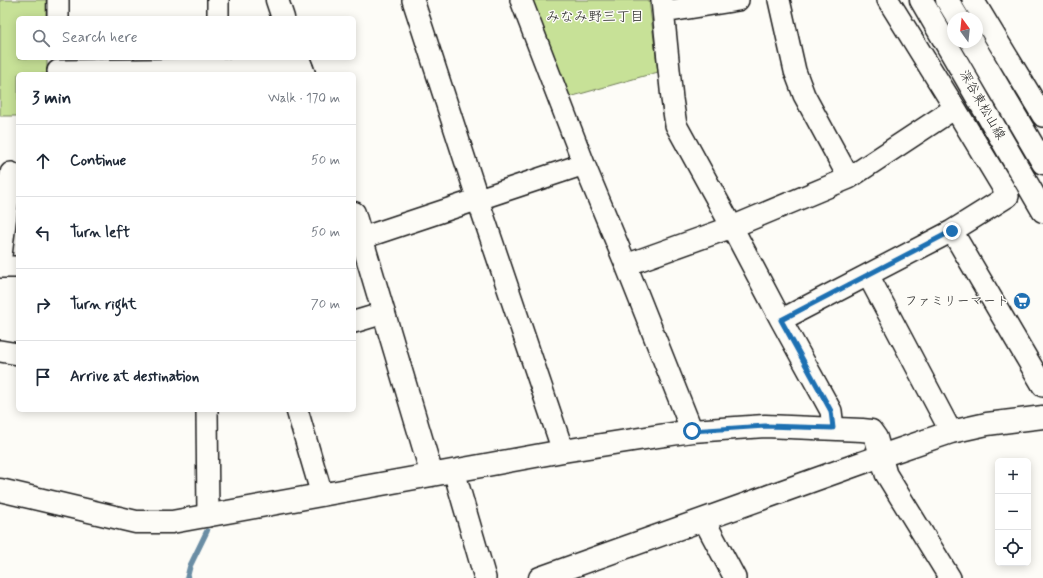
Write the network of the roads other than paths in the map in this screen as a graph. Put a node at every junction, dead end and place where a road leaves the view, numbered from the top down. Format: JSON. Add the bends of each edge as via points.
{"nodes":[{"id":1,"x":58,"y":0,"type":"edge"},
{"id":2,"x":218,"y":0,"type":"edge"},
{"id":3,"x":276,"y":0,"type":"edge"},
{"id":4,"x":413,"y":0,"type":"edge"},
{"id":5,"x":522,"y":0,"type":"edge"},
{"id":6,"x":738,"y":0,"type":"edge"},
{"id":7,"x":779,"y":0,"type":"edge"},
{"id":8,"x":888,"y":0,"type":"edge"},
{"id":9,"x":921,"y":0,"type":"edge"},
{"id":10,"x":947,"y":0,"type":"edge"},
{"id":11,"x":973,"y":0,"type":"edge"},
{"id":12,"x":663,"y":6,"type":"edge"},
{"id":13,"x":954,"y":12,"type":"edge"},
{"id":14,"x":58,"y":16,"type":"edge"},
{"id":15,"x":218,"y":16,"type":"edge"},
{"id":16,"x":282,"y":16,"type":"edge"},
{"id":17,"x":976,"y":48,"type":"edge"},
{"id":18,"x":219,"y":67,"type":"edge"},
{"id":19,"x":301,"y":67,"type":"edge"},
{"id":20,"x":58,"y":68,"type":"edge"},
{"id":21,"x":955,"y":108,"type":"junction"},
{"id":22,"x":1043,"y":116,"type":"edge"},
{"id":23,"x":1043,"y":163,"type":"edge"},
{"id":24,"x":584,"y":164,"type":"junction"},
{"id":25,"x":10,"y":173,"type":"edge"},
{"id":26,"x":849,"y":178,"type":"junction"},
{"id":27,"x":478,"y":200,"type":"junction"},
{"id":28,"x":1043,"y":211,"type":"edge"},
{"id":29,"x":356,"y":219,"type":"edge"},
{"id":30,"x":732,"y":227,"type":"junction"},
{"id":31,"x":952,"y":231,"type":"junction"},
{"id":32,"x":362,"y":238,"type":"junction"},
{"id":33,"x":626,"y":265,"type":"junction"},
{"id":34,"x":0,"y":266,"type":"edge"},
{"id":35,"x":16,"y":267,"type":"edge"},
{"id":36,"x":868,"y":275,"type":"junction"},
{"id":37,"x":384,"y":312,"type":"junction"},
{"id":38,"x":781,"y":320,"type":"junction"},
{"id":39,"x":356,"y":321,"type":"edge"},
{"id":40,"x":0,"y":351,"type":"edge"},
{"id":41,"x":16,"y":354,"type":"edge"},
{"id":42,"x":1043,"y":386,"type":"edge"},
{"id":43,"x":207,"y":412,"type":"edge"},
{"id":44,"x":297,"y":412,"type":"edge"},
{"id":45,"x":1043,"y":417,"type":"edge"},
{"id":46,"x":833,"y":428,"type":"junction"},
{"id":47,"x":692,"y":431,"type":"junction"},
{"id":48,"x":951,"y":432,"type":"junction"},
{"id":49,"x":564,"y":451,"type":"junction"},
{"id":50,"x":881,"y":456,"type":"junction"},
{"id":51,"x":454,"y":471,"type":"junction"},
{"id":52,"x":432,"y":475,"type":"junction"},
{"id":53,"x":0,"y":490,"type":"edge"},
{"id":54,"x":322,"y":495,"type":"junction"},
{"id":55,"x":208,"y":516,"type":"junction"},
{"id":56,"x":704,"y":520,"type":"junction"},
{"id":57,"x":485,"y":578,"type":"edge"},
{"id":58,"x":540,"y":578,"type":"edge"},
{"id":59,"x":735,"y":578,"type":"edge"},
{"id":60,"x":950,"y":578,"type":"edge"}],
"edges":[{"from":1,"to":14,"type":"street"},
{"from":2,"to":15,"type":"street"},
{"from":3,"to":16,"type":"street"},
{"from":4,"to":27,"type":"street"},
{"from":5,"to":24,"type":"street"},
{"from":6,"to":12,"type":"street"},
{"from":7,"to":26,"type":"street","via":[[795,71],[804,95]]},
{"from":8,"to":21,"type":"street"},
{"from":9,"to":28,"type":"street","name":"深谷東松山線"},
{"from":10,"to":13,"type":"street"},
{"from":11,"to":22,"type":"street"},
{"from":12,"to":30,"type":"street","via":[[676,125]]},
{"from":17,"to":23,"type":"street","name":"深谷東松山線"},
{"from":18,"to":19,"type":"street"},
{"from":18,"to":20,"type":"street"},
{"from":21,"to":26,"type":"street"},
{"from":21,"to":31,"type":"street","via":[[1008,196]]},
{"from":24,"to":27,"type":"street"},
{"from":24,"to":33,"type":"street"},
{"from":25,"to":34,"type":"street"},
{"from":26,"to":30,"type":"street"},
{"from":27,"to":32,"type":"street"},
{"from":27,"to":49,"type":"street"},
{"from":29,"to":32,"type":"street"},
{"from":30,"to":33,"type":"street"},
{"from":30,"to":38,"type":"street"},
{"from":31,"to":36,"type":"street"},
{"from":31,"to":42,"type":"street"},
{"from":32,"to":37,"type":"street"},
{"from":33,"to":47,"type":"street"},
{"from":34,"to":35,"type":"street"},
{"from":36,"to":38,"type":"street"},
{"from":36,"to":48,"type":"street"},
{"from":37,"to":39,"type":"street"},
{"from":37,"to":52,"type":"street"},
{"from":38,"to":46,"type":"street","via":[[831,411]]},
{"from":40,"to":41,"type":"street"},
{"from":43,"to":55,"type":"street"},
{"from":44,"to":54,"type":"street"},
{"from":45,"to":48,"type":"street","via":[[987,424]]},
{"from":46,"to":47,"type":"street","via":[[765,426]]},
{"from":46,"to":50,"type":"street","via":[[871,431],[876,438]]},
{"from":47,"to":49,"type":"street"},
{"from":48,"to":50,"type":"street"},
{"from":49,"to":51,"type":"street"},
{"from":50,"to":56,"type":"street"},
{"from":50,"to":60,"type":"street","via":[[886,474]]},
{"from":51,"to":52,"type":"street"},
{"from":51,"to":57,"type":"street"},
{"from":52,"to":54,"type":"street"},
{"from":53,"to":55,"type":"street","via":[[136,522],[172,522]]},
{"from":54,"to":55,"type":"street"},
{"from":56,"to":58,"type":"street"},
{"from":56,"to":59,"type":"street"}]}
